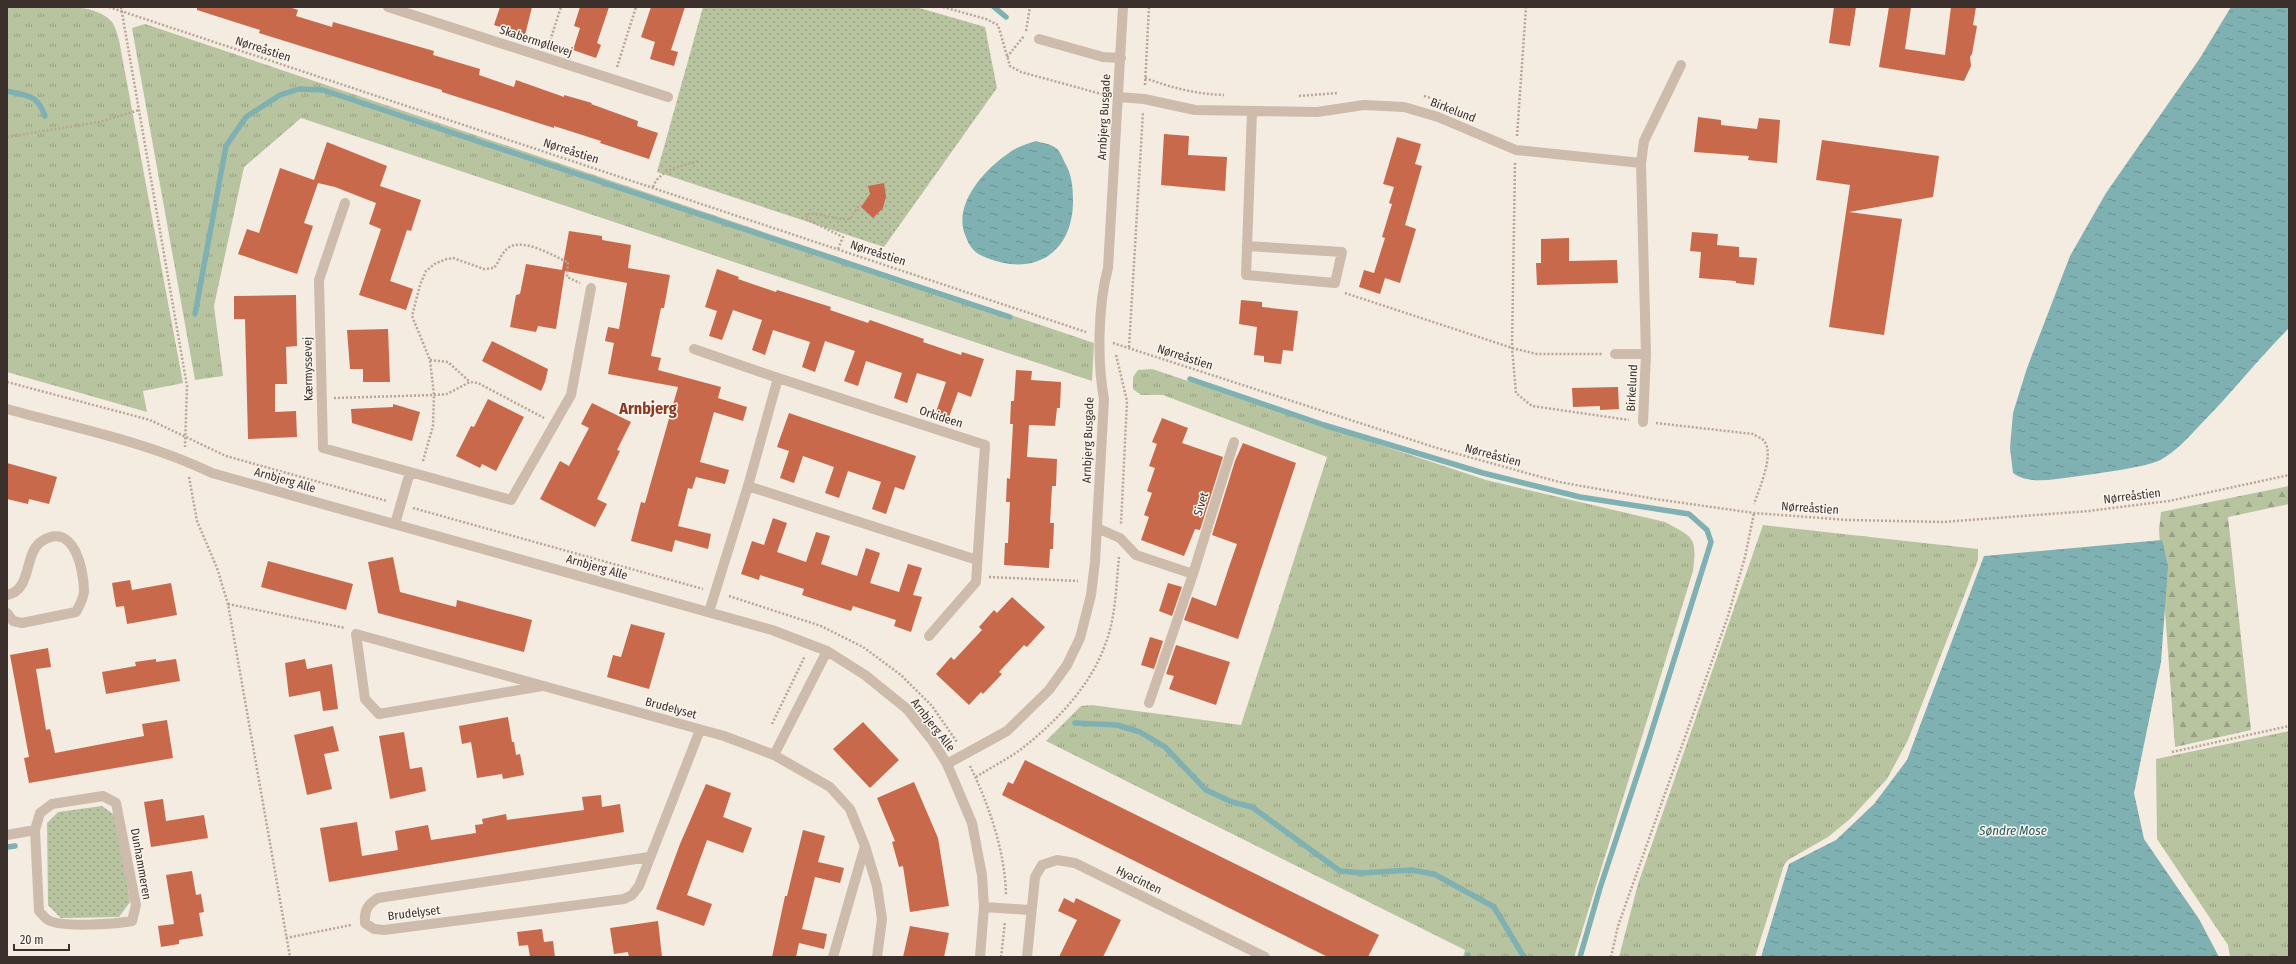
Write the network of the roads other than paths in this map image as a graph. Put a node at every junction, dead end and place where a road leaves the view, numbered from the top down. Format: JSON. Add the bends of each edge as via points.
{"nodes":[{"id":1,"x":1123,"y":7,"type":"edge"},
{"id":2,"x":394,"y":8,"type":"edge"},
{"id":3,"x":1039,"y":39,"type":"dead end"},
{"id":4,"x":1121,"y":58,"type":"junction"},
{"id":5,"x":1681,"y":65,"type":"dead end"},
{"id":6,"x":668,"y":97,"type":"dead end"},
{"id":7,"x":1119,"y":97,"type":"junction"},
{"id":8,"x":1252,"y":112,"type":"junction"},
{"id":9,"x":1641,"y":163,"type":"junction"},
{"id":10,"x":345,"y":203,"type":"dead end"},
{"id":11,"x":1247,"y":246,"type":"junction"},
{"id":12,"x":591,"y":288,"type":"road end"},
{"id":13,"x":694,"y":349,"type":"dead end"},
{"id":14,"x":1615,"y":354,"type":"road end"},
{"id":15,"x":1646,"y":354,"type":"junction"},
{"id":16,"x":778,"y":378,"type":"junction"},
{"id":17,"x":7,"y":409,"type":"edge"},
{"id":18,"x":1643,"y":422,"type":"road end"},
{"id":19,"x":1234,"y":442,"type":"dead end"},
{"id":20,"x":415,"y":474,"type":"junction"},
{"id":21,"x":748,"y":486,"type":"junction"},
{"id":22,"x":395,"y":524,"type":"junction"},
{"id":23,"x":1097,"y":528,"type":"junction"},
{"id":24,"x":977,"y":560,"type":"junction"},
{"id":25,"x":1193,"y":574,"type":"junction"},
{"id":26,"x":7,"y":595,"type":"edge"},
{"id":27,"x":709,"y":612,"type":"junction"},
{"id":28,"x":7,"y":613,"type":"edge"},
{"id":29,"x":929,"y":636,"type":"dead end"},
{"id":30,"x":827,"y":651,"type":"junction"},
{"id":31,"x":542,"y":686,"type":"junction"},
{"id":32,"x":1149,"y":703,"type":"dead end"},
{"id":33,"x":700,"y":730,"type":"junction"},
{"id":34,"x":774,"y":755,"type":"junction"},
{"id":35,"x":947,"y":764,"type":"junction"},
{"id":36,"x":35,"y":830,"type":"junction"},
{"id":37,"x":7,"y":834,"type":"edge"},
{"id":38,"x":865,"y":846,"type":"junction"},
{"id":39,"x":648,"y":857,"type":"junction"},
{"id":40,"x":984,"y":907,"type":"junction"},
{"id":41,"x":1030,"y":910,"type":"junction"},
{"id":42,"x":833,"y":957,"type":"edge"},
{"id":43,"x":877,"y":957,"type":"edge"},
{"id":44,"x":980,"y":957,"type":"edge"},
{"id":45,"x":1027,"y":957,"type":"edge"},
{"id":46,"x":1265,"y":957,"type":"edge"}],
"edges":[{"from":1,"to":4,"type":"street","name":"Arnbjerg Busgade"},
{"from":2,"to":6,"type":"street","name":"Skabermøllevej"},
{"from":3,"to":4,"type":"street","via":[[1103,56]]},
{"from":4,"to":7,"type":"street","name":"Arnbjerg Busgade"},
{"from":5,"to":9,"type":"street","name":"Birkelund","via":[[1644,141]]},
{"from":7,"to":8,"type":"street","name":"Birkelund","via":[[1144,99],[1195,110]]},
{"from":7,"to":23,"type":"street","name":"Arnbjerg Busgade","via":[[1099,375],[1104,399]]},
{"from":8,"to":9,"type":"street","name":"Birkelund","via":[[1317,112],[1364,106],[1404,107],[1438,117],[1516,150]]},
{"from":8,"to":11,"type":"street"},
{"from":9,"to":15,"type":"street","name":"Birkelund"},
{"from":10,"to":20,"type":"street","name":"Kærmyssevej","via":[[320,280],[323,448]]},
{"from":11,"to":11,"type":"street","via":[[1342,252],[1335,283],[1246,275]]},
{"from":12,"to":20,"type":"street","name":"Kærmyssevej","via":[[571,395],[511,500]]},
{"from":13,"to":16,"type":"street","name":"Orkideen"},
{"from":14,"to":15,"type":"street","name":"Birkelund"},
{"from":15,"to":18,"type":"street","name":"Birkelund"},
{"from":16,"to":21,"type":"street"},
{"from":16,"to":24,"type":"street","name":"Orkideen","via":[[985,444]]},
{"from":17,"to":22,"type":"street","name":"Arnbjerg Alle","via":[[159,452],[212,473]]},
{"from":19,"to":25,"type":"street","name":"Sivet"},
{"from":20,"to":22,"type":"street"},
{"from":21,"to":24,"type":"street"},
{"from":21,"to":27,"type":"street"},
{"from":22,"to":27,"type":"street","name":"Arnbjerg Alle"},
{"from":23,"to":25,"type":"street","via":[[1120,538],[1136,555]]},
{"from":23,"to":35,"type":"street","name":"Arnbjerg Busgade","via":[[1093,582],[1080,638],[1067,666],[1049,690],[1007,731]]},
{"from":24,"to":29,"type":"street","name":"Orkideen","via":[[976,582]]},
{"from":25,"to":32,"type":"street","name":"Sivet"},
{"from":26,"to":28,"type":"street","via":[[21,587],[41,542],[51,537],[64,538],[74,546],[79,559],[84,592],[76,612],[22,624],[14,621]]},
{"from":27,"to":30,"type":"street","name":"Arnbjerg Alle","via":[[772,630]]},
{"from":30,"to":34,"type":"street"},
{"from":30,"to":35,"type":"street","name":"Arnbjerg Alle","via":[[865,675],[907,709]]},
{"from":31,"to":31,"type":"street","name":"Brudelyset","via":[[356,634],[365,698],[379,714]]},
{"from":31,"to":33,"type":"street","name":"Brudelyset"},
{"from":33,"to":34,"type":"street","name":"Brudelyset"},
{"from":33,"to":39,"type":"street","name":"Brudelyset"},
{"from":34,"to":38,"type":"street","name":"Brudelyset","via":[[830,787],[850,809]]},
{"from":35,"to":40,"type":"street","name":"Arnbjerg Alle","via":[[972,823],[982,875]]},
{"from":36,"to":36,"type":"street","name":"Dunhammeren","via":[[39,911],[47,920],[60,924],[114,924],[132,921],[136,905],[116,803],[103,796],[52,804],[40,813]]},
{"from":36,"to":37,"type":"street"},
{"from":38,"to":42,"type":"street"},
{"from":38,"to":43,"type":"street","name":"Brudelyset","via":[[877,886],[882,918]]},
{"from":39,"to":39,"type":"street","name":"Brudelyset","via":[[638,886],[632,895],[624,899],[384,930],[374,929],[365,923],[364,916],[368,904],[378,898]]},
{"from":40,"to":41,"type":"street"},
{"from":40,"to":44,"type":"street","name":"Arnbjerg Alle"},
{"from":41,"to":45,"type":"street","name":"Hyacinten"},
{"from":41,"to":46,"type":"street","name":"Hyacinten","via":[[1035,878],[1042,865],[1056,860],[1076,863]]}]}
